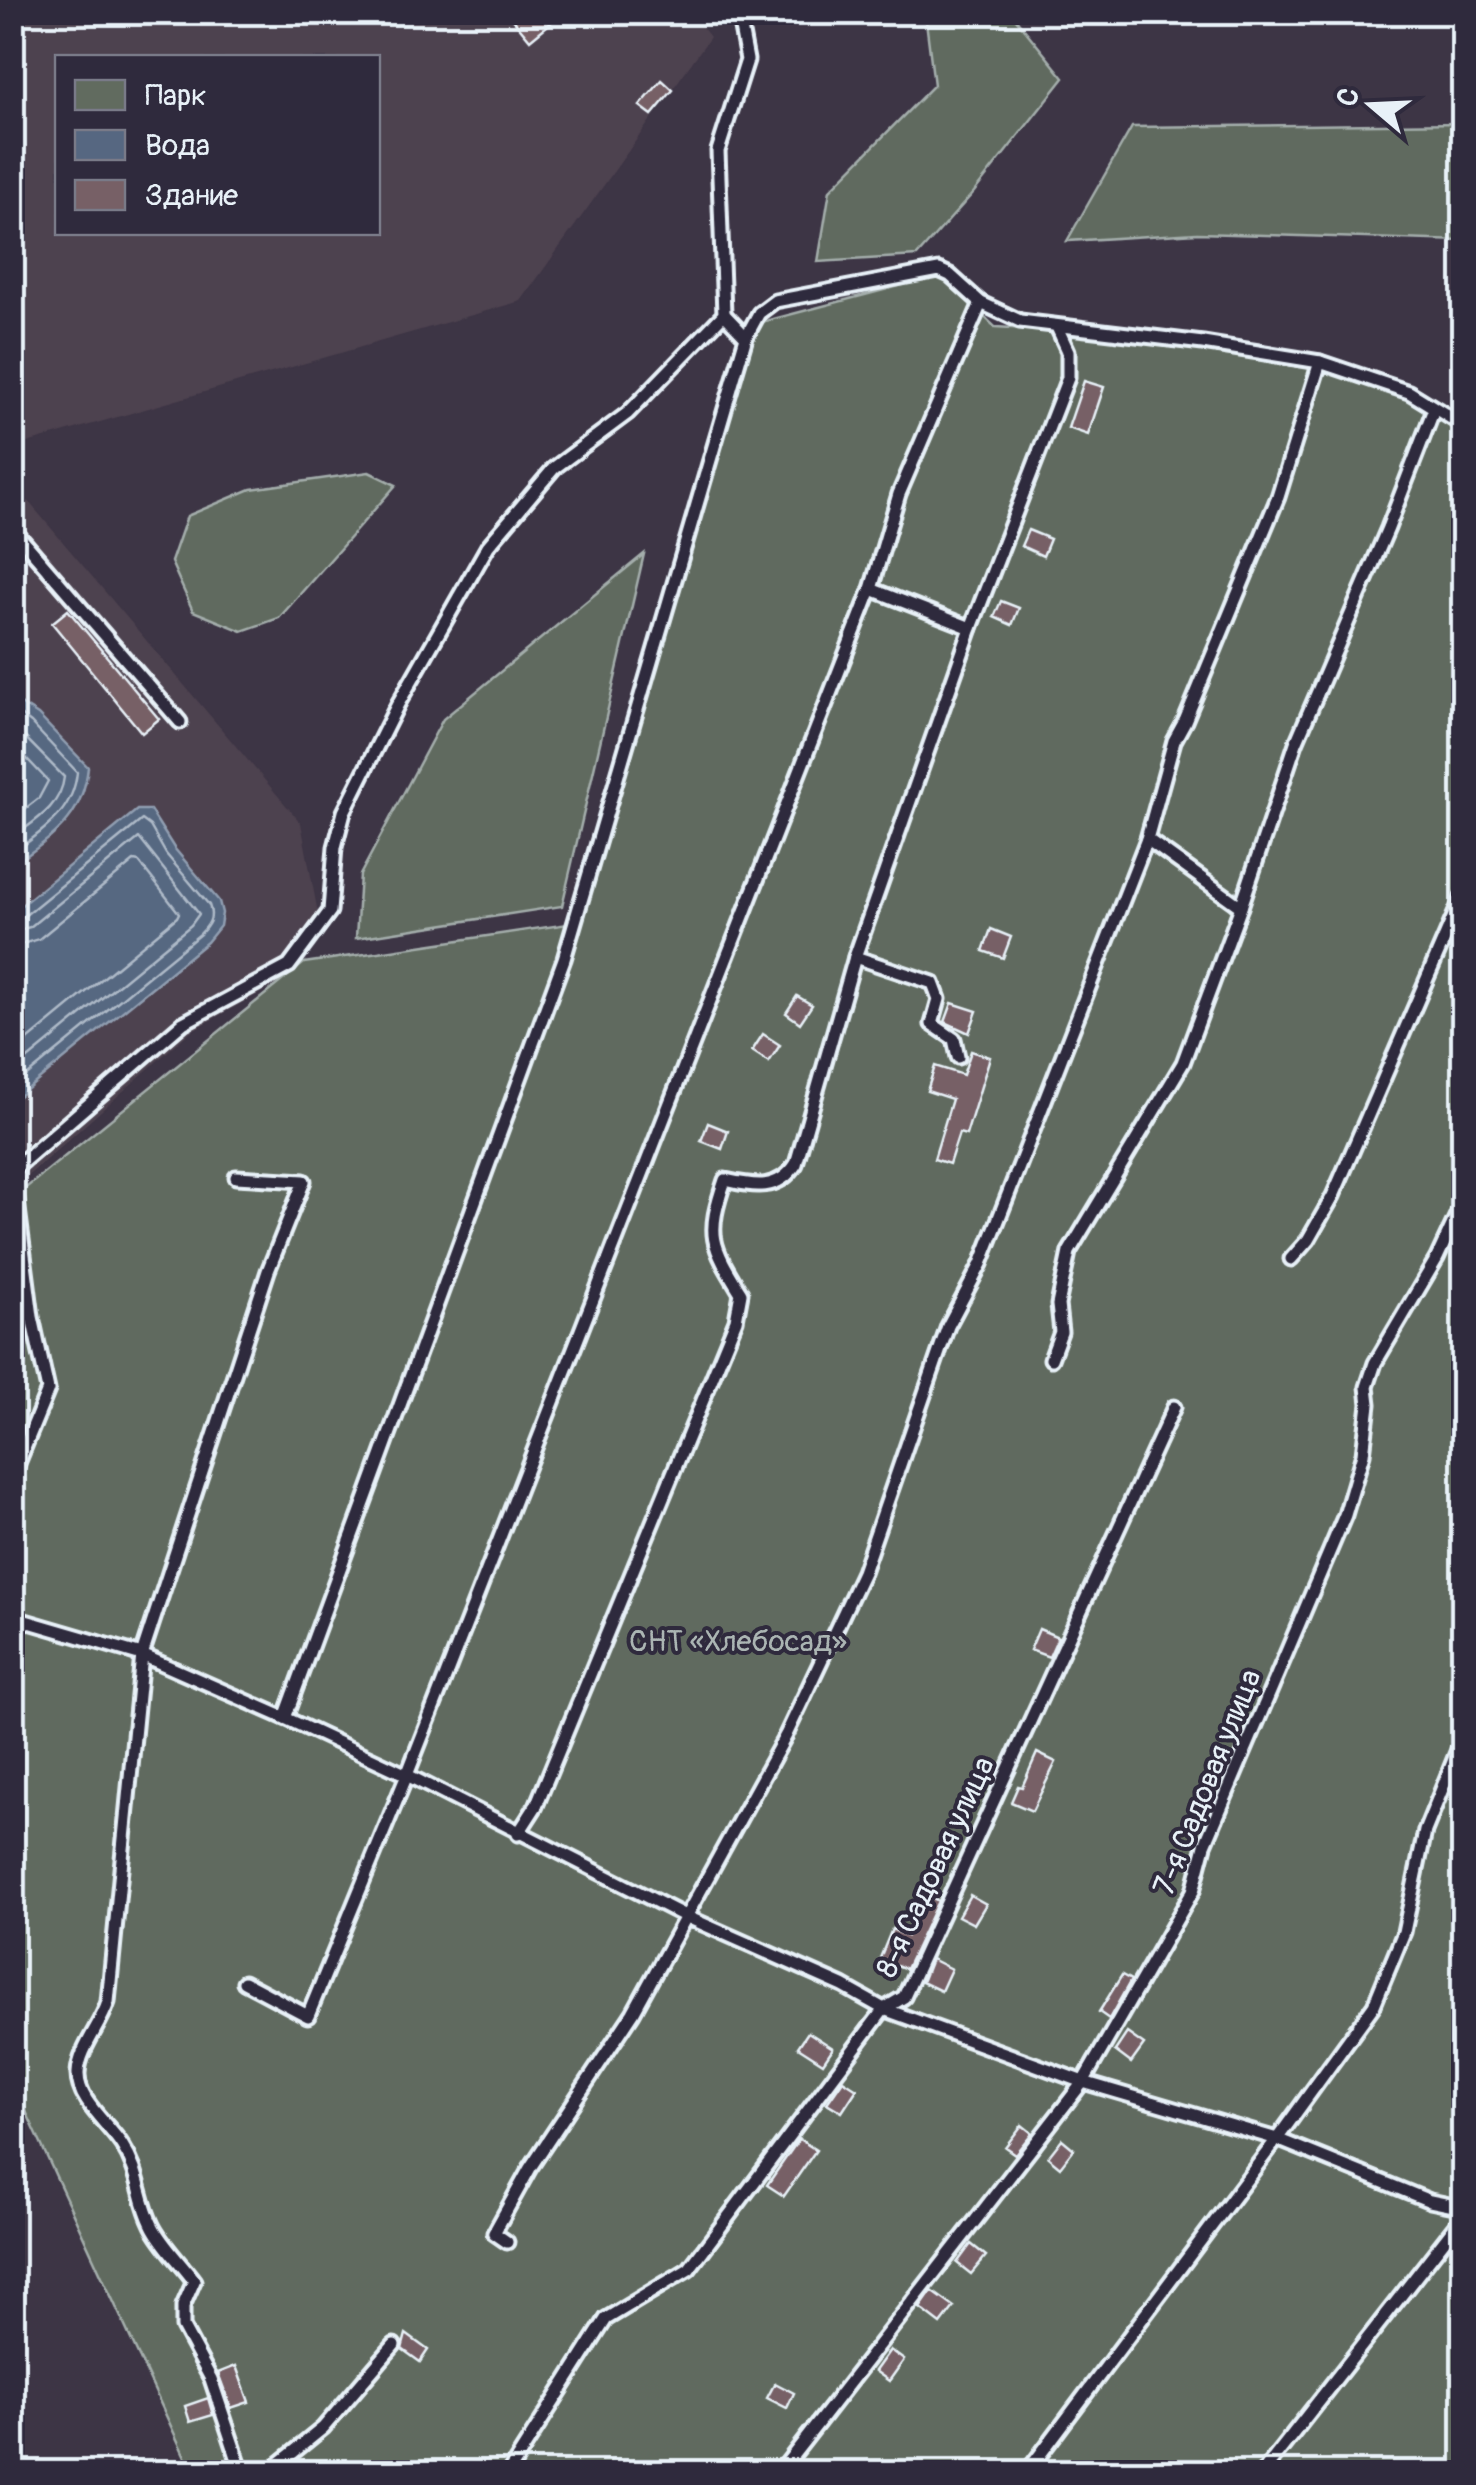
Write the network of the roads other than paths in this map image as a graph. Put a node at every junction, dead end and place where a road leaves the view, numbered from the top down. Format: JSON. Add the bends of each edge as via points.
{"nodes":[{"id":1,"x":738,"y":12,"type":"edge"},
{"id":2,"x":981,"y":303,"type":"junction"},
{"id":3,"x":724,"y":314,"type":"junction"},
{"id":4,"x":1057,"y":327,"type":"junction"},
{"id":5,"x":746,"y":336,"type":"junction"},
{"id":6,"x":1320,"y":362,"type":"junction"},
{"id":7,"x":1434,"y":409,"type":"junction"},
{"id":8,"x":1464,"y":426,"type":"edge"},
{"id":9,"x":12,"y":528,"type":"edge"},
{"id":10,"x":871,"y":589,"type":"junction"},
{"id":11,"x":971,"y":628,"type":"junction"},
{"id":12,"x":180,"y":722,"type":"dead end"},
{"id":13,"x":1147,"y":839,"type":"junction"},
{"id":14,"x":1464,"y":893,"type":"edge"},
{"id":15,"x":1242,"y":906,"type":"junction"},
{"id":16,"x":855,"y":957,"type":"junction"},
{"id":17,"x":958,"y":1057,"type":"dead end"},
{"id":18,"x":236,"y":1177,"type":"dead end"},
{"id":19,"x":1464,"y":1200,"type":"edge"},
{"id":20,"x":1292,"y":1259,"type":"dead end"},
{"id":21,"x":1050,"y":1359,"type":"dead end"},
{"id":22,"x":1174,"y":1407,"type":"dead end"},
{"id":23,"x":12,"y":1478,"type":"edge"},
{"id":24,"x":12,"y":1617,"type":"edge"},
{"id":25,"x":142,"y":1655,"type":"junction"},
{"id":26,"x":285,"y":1718,"type":"junction"},
{"id":27,"x":1464,"y":1735,"type":"edge"},
{"id":28,"x":407,"y":1775,"type":"junction"},
{"id":29,"x":518,"y":1834,"type":"junction"},
{"id":30,"x":685,"y":1916,"type":"junction"},
{"id":31,"x":244,"y":1982,"type":"dead end"},
{"id":32,"x":884,"y":2009,"type":"junction"},
{"id":33,"x":1084,"y":2082,"type":"junction"},
{"id":34,"x":1277,"y":2139,"type":"junction"},
{"id":35,"x":1464,"y":2212,"type":"edge"},
{"id":36,"x":507,"y":2242,"type":"dead end"},
{"id":37,"x":394,"y":2345,"type":"dead end"},
{"id":38,"x":242,"y":2472,"type":"edge"},
{"id":39,"x":269,"y":2472,"type":"edge"},
{"id":40,"x":508,"y":2472,"type":"edge"},
{"id":41,"x":780,"y":2472,"type":"edge"},
{"id":42,"x":1027,"y":2472,"type":"edge"},
{"id":43,"x":1264,"y":2472,"type":"edge"}],
"edges":[{"from":1,"to":3,"type":"lane","via":[[747,60],[718,151]]},
{"from":2,"to":4,"type":"lane","via":[[1020,321]]},
{"from":2,"to":5,"type":"lane","via":[[938,270],[775,301]]},
{"from":2,"to":10,"type":"lane","via":[[899,494]]},
{"from":3,"to":5,"type":"lane"},
{"from":3,"to":23,"type":"lane","via":[[628,413],[554,468],[488,546],[344,812],[334,846],[330,912],[290,966],[184,1023],[13,1170],[48,1390]]},
{"from":4,"to":6,"type":"lane"},
{"from":4,"to":11,"type":"lane","via":[[1068,352],[1068,378]]},
{"from":5,"to":26,"type":"lane","via":[[564,959]]},
{"from":6,"to":7,"type":"lane","via":[[1409,392]]},
{"from":6,"to":13,"type":"lane","via":[[1278,497],[1174,741]]},
{"from":7,"to":8,"type":"lane"},
{"from":7,"to":15,"type":"lane","via":[[1296,743]]},
{"from":9,"to":12,"type":"lane"},
{"from":10,"to":11,"type":"lane"},
{"from":10,"to":28,"type":"lane"},
{"from":11,"to":16,"type":"lane"},
{"from":13,"to":15,"type":"lane"},
{"from":13,"to":30,"type":"lane","via":[[981,1264],[948,1326],[863,1572],[786,1735]]},
{"from":14,"to":20,"type":"lane","via":[[1333,1196]]},
{"from":15,"to":21,"type":"lane","via":[[1184,1063],[1069,1252],[1058,1306],[1061,1332]]},
{"from":16,"to":17,"type":"lane","via":[[933,984],[939,999],[932,1024],[954,1039]]},
{"from":16,"to":29,"type":"lane","via":[[793,1170],[759,1187],[725,1180],[713,1239],[741,1293],[736,1320],[536,1806]]},
{"from":18,"to":25,"type":"lane","via":[[304,1181],[268,1270]]},
{"from":19,"to":33,"type":"lane","name":"7-я Садовая улица","via":[[1375,1363],[1363,1454],[1344,1516],[1205,1844],[1193,1890]]},
{"from":22,"to":32,"type":"lane","name":"8-я Садовая улица","via":[[904,1997]]},
{"from":24,"to":25,"type":"lane"},
{"from":25,"to":26,"type":"lane"},
{"from":25,"to":38,"type":"lane","via":[[108,2002],[78,2073],[82,2094],[137,2171],[152,2226],[194,2280],[183,2326],[211,2378]]},
{"from":26,"to":28,"type":"lane"},
{"from":27,"to":34,"type":"lane","via":[[1425,1831],[1390,1972],[1374,2005]]},
{"from":28,"to":29,"type":"lane"},
{"from":28,"to":31,"type":"lane","via":[[308,2016]]},
{"from":29,"to":30,"type":"lane"},
{"from":30,"to":32,"type":"lane"},
{"from":30,"to":36,"type":"lane","via":[[633,2013],[494,2233]]},
{"from":32,"to":33,"type":"lane"},
{"from":32,"to":40,"type":"lane","name":"8-я Садовая улица","via":[[689,2269],[606,2319]]},
{"from":33,"to":34,"type":"lane"},
{"from":33,"to":41,"type":"lane","name":"7-я Садовая улица"},
{"from":34,"to":35,"type":"lane"},
{"from":34,"to":42,"type":"lane"},
{"from":35,"to":43,"type":"lane"},
{"from":37,"to":39,"type":"lane","via":[[323,2428]]}]}
